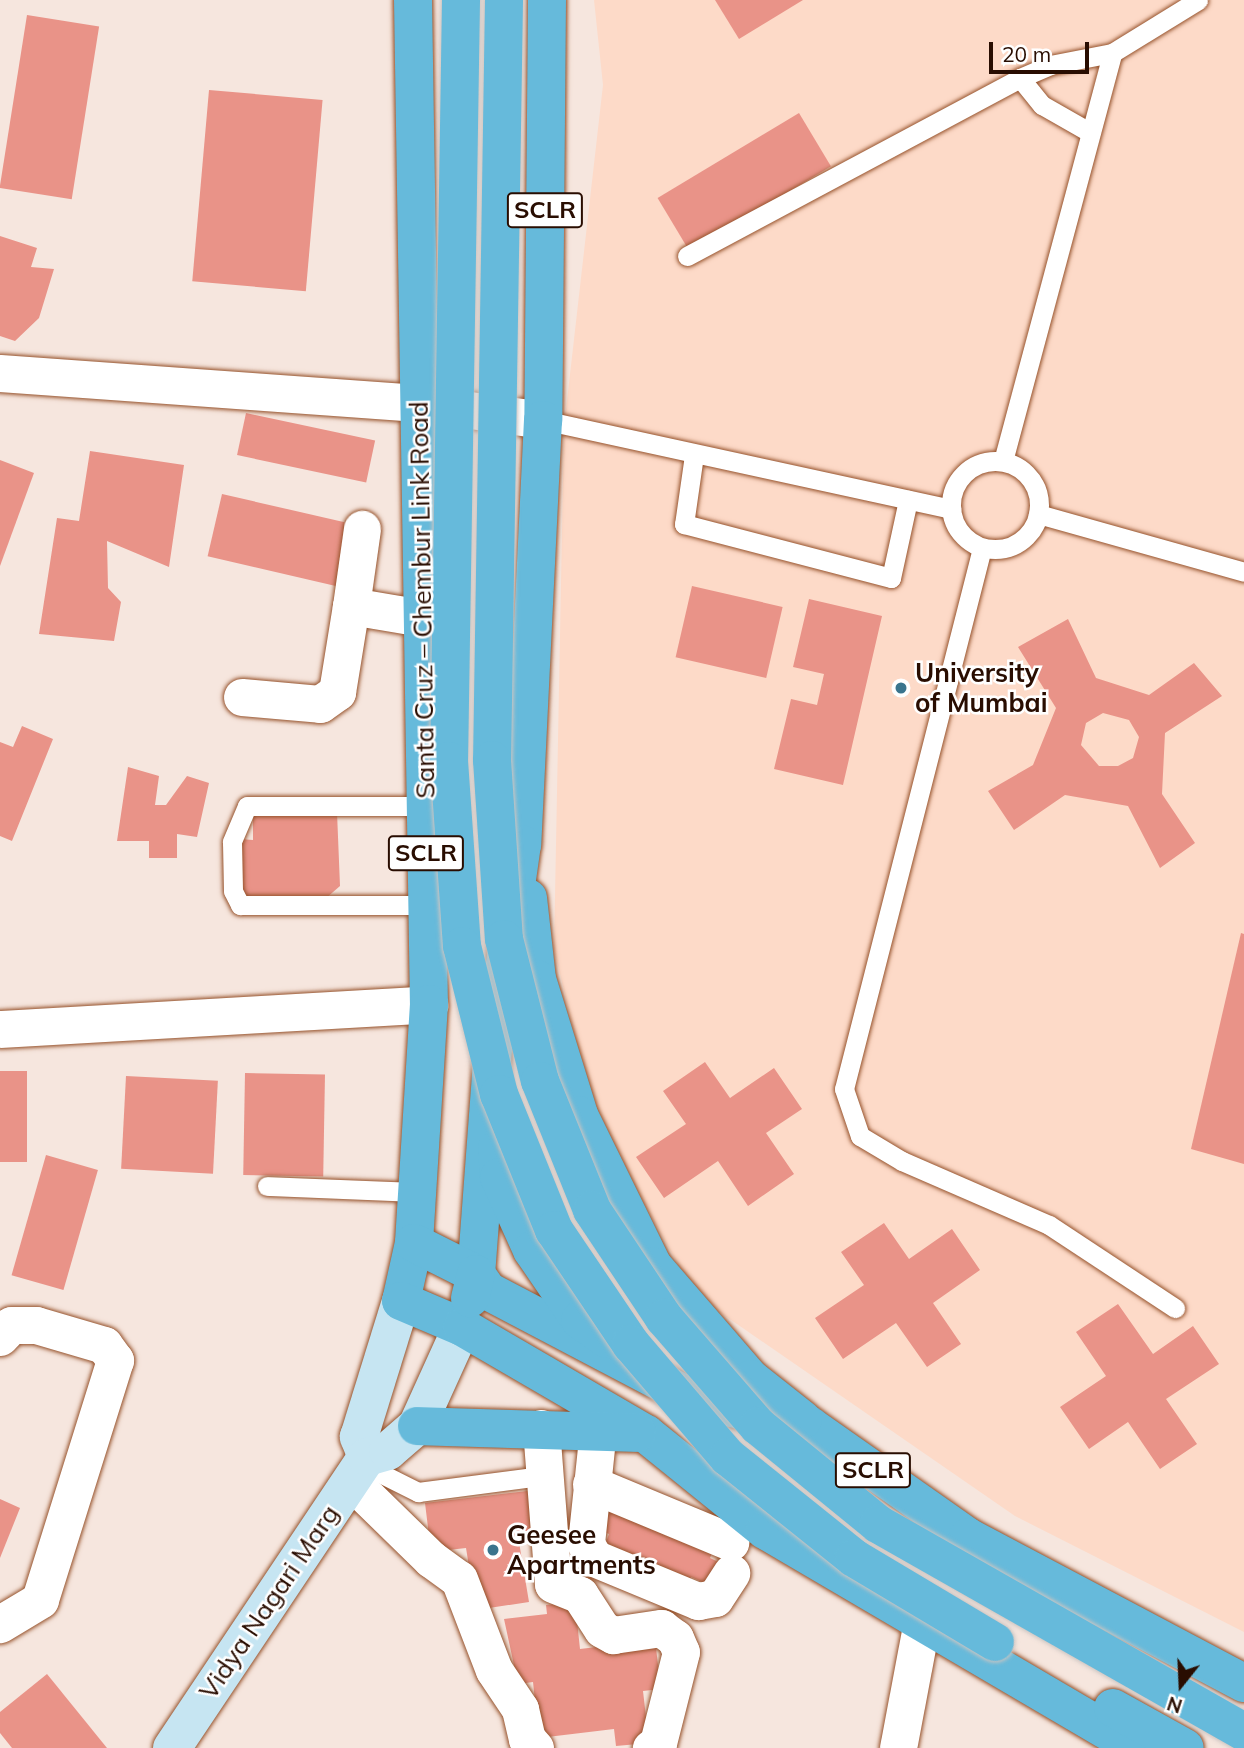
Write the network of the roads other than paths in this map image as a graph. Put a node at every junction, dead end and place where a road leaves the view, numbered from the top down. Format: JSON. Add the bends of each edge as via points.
{"nodes":[{"id":1,"x":413,"y":0,"type":"edge"},
{"id":2,"x":461,"y":0,"type":"edge"},
{"id":3,"x":504,"y":0,"type":"edge"},
{"id":4,"x":547,"y":0,"type":"edge"},
{"id":5,"x":1198,"y":0,"type":"edge"},
{"id":6,"x":1112,"y":53,"type":"junction"},
{"id":7,"x":1020,"y":78,"type":"junction"},
{"id":8,"x":1091,"y":133,"type":"junction"},
{"id":9,"x":687,"y":256,"type":"dead end"},
{"id":10,"x":0,"y":373,"type":"edge"},
{"id":11,"x":418,"y":402,"type":"junction"},
{"id":12,"x":543,"y":420,"type":"junction"},
{"id":13,"x":694,"y":455,"type":"junction"},
{"id":14,"x":1003,"y":461,"type":"junction"},
{"id":15,"x":908,"y":500,"type":"junction"},
{"id":16,"x":951,"y":509,"type":"junction"},
{"id":17,"x":1038,"y":514,"type":"junction"},
{"id":18,"x":362,"y":529,"type":"dead end"},
{"id":19,"x":982,"y":548,"type":"junction"},
{"id":20,"x":1244,"y":572,"type":"edge"},
{"id":21,"x":351,"y":606,"type":"junction"},
{"id":22,"x":422,"y":618,"type":"junction"},
{"id":23,"x":242,"y":697,"type":"dead end"},
{"id":24,"x":426,"y":806,"type":"junction"},
{"id":25,"x":522,"y":844,"type":"junction"},
{"id":26,"x":427,"y":905,"type":"junction"},
{"id":27,"x":429,"y":1004,"type":"junction"},
{"id":28,"x":0,"y":1029,"type":"edge"},
{"id":29,"x":493,"y":1049,"type":"junction"},
{"id":30,"x":267,"y":1186,"type":"dead end"},
{"id":31,"x":419,"y":1192,"type":"junction"},
{"id":32,"x":414,"y":1243,"type":"junction"},
{"id":33,"x":475,"y":1274,"type":"junction"},
{"id":34,"x":401,"y":1301,"type":"junction"},
{"id":35,"x":1175,"y":1308,"type":"dead end"},
{"id":36,"x":462,"y":1327,"type":"junction"},
{"id":37,"x":0,"y":1338,"type":"edge"},
{"id":38,"x":696,"y":1400,"type":"junction"},
{"id":39,"x":417,"y":1426,"type":"junction"},
{"id":40,"x":541,"y":1428,"type":"junction"},
{"id":41,"x":598,"y":1429,"type":"junction"},
{"id":42,"x":816,"y":1429,"type":"junction"},
{"id":43,"x":646,"y":1434,"type":"junction"},
{"id":44,"x":360,"y":1467,"type":"junction"},
{"id":45,"x":541,"y":1476,"type":"junction"},
{"id":46,"x":591,"y":1484,"type":"junction"},
{"id":47,"x":742,"y":1548,"type":"junction"},
{"id":48,"x":0,"y":1624,"type":"edge"},
{"id":49,"x":921,"y":1626,"type":"junction"},
{"id":50,"x":1244,"y":1683,"type":"edge"},
{"id":51,"x":1244,"y":1732,"type":"edge"},
{"id":52,"x":172,"y":1748,"type":"edge"},
{"id":53,"x":535,"y":1748,"type":"edge"},
{"id":54,"x":651,"y":1748,"type":"edge"},
{"id":55,"x":898,"y":1748,"type":"edge"},
{"id":56,"x":1136,"y":1748,"type":"edge"},
{"id":57,"x":1185,"y":1748,"type":"edge"}],
"edges":[{"from":1,"to":11,"type":"highway","name":"Santa Cruz – Chembur Link Road","number":"SCLR"},
{"from":2,"to":57,"type":"highway","bridge":true,"via":[[449,761],[462,946],[499,1094],[554,1230],[631,1344],[728,1457],[854,1558]]},
{"from":3,"to":51,"type":"highway","bridge":true,"via":[[492,760],[502,912],[540,1081],[592,1210],[664,1318],[758,1426],[868,1516]]},
{"from":4,"to":12,"type":"highway","number":"SCLR"},
{"from":5,"to":6,"type":"lane"},
{"from":6,"to":7,"type":"lane","via":[[1050,65]]},
{"from":6,"to":8,"type":"lane"},
{"from":7,"to":8,"type":"lane","via":[[1042,105]]},
{"from":7,"to":9,"type":"lane"},
{"from":8,"to":14,"type":"lane"},
{"from":10,"to":11,"type":"street"},
{"from":11,"to":12,"type":"street"},
{"from":11,"to":22,"type":"highway","name":"Santa Cruz – Chembur Link Road","number":"SCLR"},
{"from":12,"to":13,"type":"lane"},
{"from":12,"to":25,"type":"highway","number":"SCLR"},
{"from":13,"to":15,"type":"lane"},
{"from":13,"to":15,"type":"lane","via":[[684,524],[891,578]]},
{"from":14,"to":16,"type":"lane","via":[[974,465],[962,474]]},
{"from":14,"to":17,"type":"lane","via":[[1031,480]]},
{"from":15,"to":16,"type":"lane"},
{"from":16,"to":19,"type":"lane","via":[[958,530]]},
{"from":17,"to":19,"type":"lane","via":[[1034,528],[1012,547]]},
{"from":17,"to":20,"type":"lane"},
{"from":18,"to":21,"type":"street"},
{"from":19,"to":35,"type":"lane","via":[[844,1089],[860,1136],[902,1161],[1049,1225]]},
{"from":21,"to":22,"type":"street"},
{"from":21,"to":23,"type":"street","via":[[337,692],[320,704]]},
{"from":22,"to":24,"type":"highway","name":"Santa Cruz – Chembur Link Road","number":"SCLR"},
{"from":24,"to":26,"type":"highway","name":"Santa Cruz – Chembur Link Road","number":"SCLR"},
{"from":24,"to":26,"type":"lane","via":[[247,806],[239,817],[232,854],[233,891],[240,905]]},
{"from":25,"to":29,"type":"highway","number":"SCLR"},
{"from":25,"to":42,"type":"highway","via":[[537,979],[548,1017],[579,1115],[653,1266],[751,1378]]},
{"from":26,"to":27,"type":"highway","name":"Santa Cruz – Chembur Link Road","number":"SCLR"},
{"from":27,"to":28,"type":"street"},
{"from":27,"to":31,"type":"highway","name":"Santa Cruz – Chembur Link Road","number":"SCLR"},
{"from":29,"to":33,"type":"highway","number":"SCLR"},
{"from":29,"to":38,"type":"highway","via":[[499,1177],[532,1250],[580,1320]]},
{"from":30,"to":31,"type":"lane"},
{"from":31,"to":32,"type":"highway","name":"Santa Cruz – Chembur Link Road","number":"SCLR"},
{"from":32,"to":33,"type":"highway"},
{"from":32,"to":34,"type":"highway","name":"Santa Cruz – Chembur Link Road","number":"SCLR"},
{"from":33,"to":36,"type":"highway"},
{"from":33,"to":38,"type":"highway","number":"SCLR","via":[[488,1291]]},
{"from":34,"to":36,"type":"highway"},
{"from":34,"to":44,"type":"main road","via":[[359,1437]]},
{"from":36,"to":39,"type":"main road"},
{"from":36,"to":43,"type":"highway"},
{"from":37,"to":48,"type":"street","via":[[10,1325],[36,1325],[104,1345],[116,1360],[40,1600]]},
{"from":38,"to":42,"type":"highway","number":"SCLR"},
{"from":39,"to":40,"type":"highway"},
{"from":39,"to":44,"type":"main road"},
{"from":40,"to":41,"type":"highway"},
{"from":40,"to":45,"type":"street"},
{"from":41,"to":43,"type":"highway"},
{"from":41,"to":46,"type":"street"},
{"from":42,"to":47,"type":"highway"},
{"from":42,"to":50,"type":"highway","number":"SCLR","via":[[968,1537]]},
{"from":43,"to":47,"type":"highway"},
{"from":44,"to":45,"type":"lane","via":[[418,1492]]},
{"from":44,"to":52,"type":"main road","name":"Vidya Nagari Marg"},
{"from":44,"to":53,"type":"street","via":[[431,1559],[459,1578],[494,1670],[520,1709],[527,1739]]},
{"from":45,"to":54,"type":"street","via":[[553,1584],[580,1595],[602,1629],[613,1635],[661,1628],[675,1637],[681,1652],[658,1744]]},
{"from":46,"to":47,"type":"street"},
{"from":46,"to":47,"type":"street","via":[[586,1544],[594,1558],[698,1601],[723,1591]]},
{"from":47,"to":49,"type":"highway"},
{"from":49,"to":55,"type":"street"},
{"from":49,"to":56,"type":"highway"}]}
